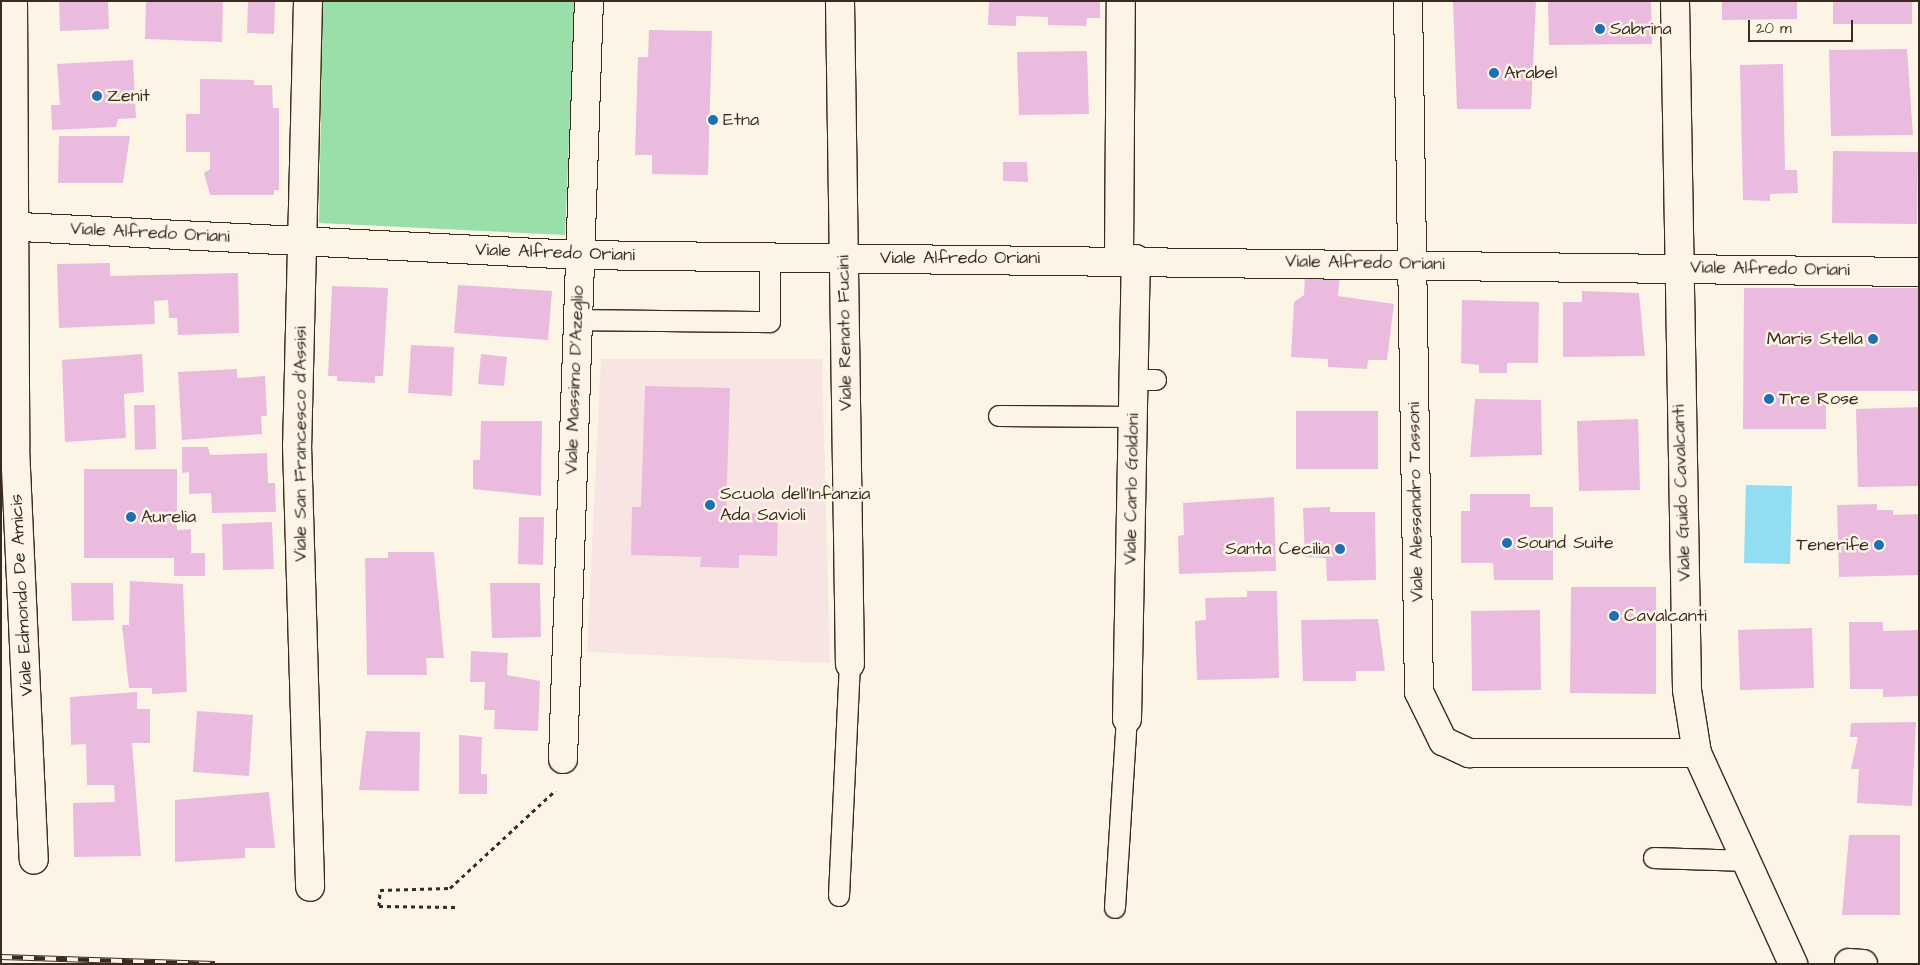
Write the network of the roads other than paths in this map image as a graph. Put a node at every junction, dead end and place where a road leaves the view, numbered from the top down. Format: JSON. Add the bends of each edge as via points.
{"nodes":[{"id":1,"x":13,"y":1,"type":"edge"},
{"id":2,"x":308,"y":1,"type":"edge"},
{"id":3,"x":589,"y":1,"type":"edge"},
{"id":4,"x":840,"y":1,"type":"edge"},
{"id":5,"x":1121,"y":1,"type":"edge"},
{"id":6,"x":1408,"y":1,"type":"edge"},
{"id":7,"x":1674,"y":1,"type":"edge"},
{"id":8,"x":7,"y":226,"type":"edge"},
{"id":9,"x":303,"y":241,"type":"junction"},
{"id":10,"x":578,"y":255,"type":"junction"},
{"id":11,"x":770,"y":258,"type":"junction"},
{"id":12,"x":843,"y":258,"type":"junction"},
{"id":13,"x":1127,"y":259,"type":"junction"},
{"id":14,"x":1412,"y":264,"type":"junction"},
{"id":15,"x":1676,"y":267,"type":"junction"},
{"id":16,"x":1919,"y":272,"type":"edge"},
{"id":17,"x":576,"y":320,"type":"junction"},
{"id":18,"x":999,"y":416,"type":"dead end"},
{"id":19,"x":1133,"y":417,"type":"junction"},
{"id":20,"x":850,"y":664,"type":"joint"},
{"id":21,"x":1127,"y":719,"type":"joint"},
{"id":22,"x":1705,"y":753,"type":"junction"},
{"id":23,"x":563,"y":759,"type":"road end"},
{"id":24,"x":1654,"y":858,"type":"dead end"},
{"id":25,"x":34,"y":860,"type":"dead end"},
{"id":26,"x":1747,"y":861,"type":"junction"},
{"id":27,"x":310,"y":887,"type":"dead end"},
{"id":28,"x":839,"y":896,"type":"dead end"},
{"id":29,"x":1115,"y":908,"type":"dead end"},
{"id":30,"x":1850,"y":963,"type":"edge"},
{"id":31,"x":1794,"y":964,"type":"edge"},
{"id":32,"x":1862,"y":964,"type":"edge"}],
"edges":[{"from":1,"to":8,"type":"street","name":"Viale Edmondo De Amicis"},
{"from":2,"to":9,"type":"street","name":"Viale San Francesco d'Assisi"},
{"from":3,"to":10,"type":"street","name":"Viale Massimo D'Azeglio"},
{"from":4,"to":12,"type":"street","name":"Viale Renato Fucini"},
{"from":5,"to":13,"type":"street","name":"Viale Carlo Goldoni"},
{"from":6,"to":14,"type":"street","name":"Viale Alessandro Tassoni"},
{"from":7,"to":15,"type":"street","name":"Viale Guido Cavalcanti"},
{"from":8,"to":9,"type":"street","name":"Viale Alfredo Oriani"},
{"from":8,"to":25,"type":"street","name":"Viale Edmondo De Amicis"},
{"from":9,"to":10,"type":"street","name":"Viale Alfredo Oriani"},
{"from":9,"to":27,"type":"street","name":"Viale San Francesco d'Assisi","via":[[297,445]]},
{"from":10,"to":11,"type":"street","name":"Viale Alfredo Oriani"},
{"from":10,"to":17,"type":"street","name":"Viale Massimo D'Azeglio"},
{"from":11,"to":12,"type":"street","name":"Viale Alfredo Oriani"},
{"from":11,"to":17,"type":"lane","via":[[770,322]]},
{"from":12,"to":13,"type":"street","name":"Viale Alfredo Oriani"},
{"from":12,"to":20,"type":"street","name":"Viale Renato Fucini"},
{"from":13,"to":14,"type":"street","name":"Viale Alfredo Oriani"},
{"from":13,"to":19,"type":"street","name":"Viale Carlo Goldoni","via":[[1145,380]]},
{"from":14,"to":15,"type":"street","name":"Viale Alfredo Oriani"},
{"from":14,"to":22,"type":"street","name":"Viale Alessandro Tassoni","via":[[1418,692],[1443,741],[1469,753]]},
{"from":15,"to":16,"type":"street","name":"Viale Alfredo Oriani"},
{"from":15,"to":22,"type":"street","name":"Viale Guido Cavalcanti","via":[[1687,690]]},
{"from":17,"to":23,"type":"street","name":"Viale Massimo D'Azeglio"},
{"from":18,"to":19,"type":"lane"},
{"from":19,"to":21,"type":"street","name":"Viale Carlo Goldoni"},
{"from":20,"to":28,"type":"lane"},
{"from":21,"to":29,"type":"lane"},
{"from":22,"to":26,"type":"street","name":"Viale Guido Cavalcanti"},
{"from":24,"to":26,"type":"lane"},
{"from":26,"to":31,"type":"street","name":"Viale Guido Cavalcanti"},
{"from":30,"to":32,"type":"street"}]}
